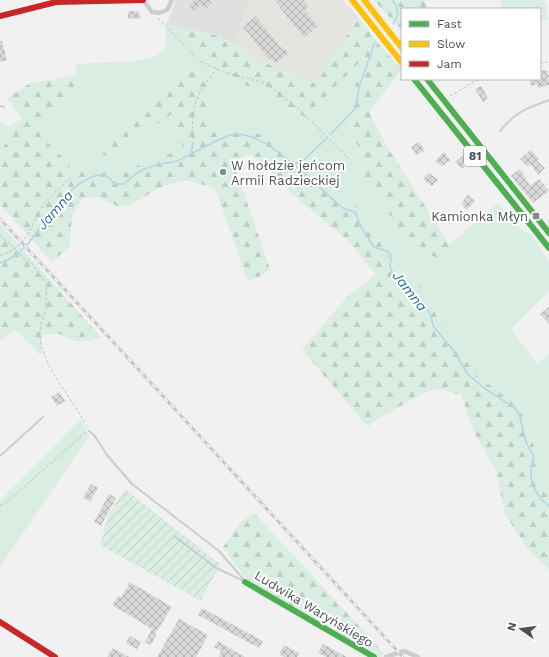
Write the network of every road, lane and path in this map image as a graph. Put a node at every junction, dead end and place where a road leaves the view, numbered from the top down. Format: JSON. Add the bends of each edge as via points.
{"nodes":[{"id":1,"x":143,"y":0,"type":"edge"},
{"id":2,"x":172,"y":0,"type":"edge"},
{"id":3,"x":352,"y":0,"type":"edge"},
{"id":4,"x":364,"y":0,"type":"edge"},
{"id":5,"x":152,"y":12,"type":"junction"},
{"id":6,"x":0,"y":16,"type":"edge"},
{"id":7,"x":401,"y":47,"type":"edge"},
{"id":8,"x":401,"y":62,"type":"edge"},
{"id":9,"x":217,"y":69,"type":"junction"},
{"id":10,"x":415,"y":80,"type":"edge"},
{"id":11,"x":428,"y":80,"type":"edge"},
{"id":12,"x":477,"y":80,"type":"edge"},
{"id":13,"x":444,"y":100,"type":"junction"},
{"id":14,"x":549,"y":100,"type":"edge"},
{"id":15,"x":0,"y":106,"type":"edge"},
{"id":16,"x":4,"y":107,"type":"dead end"},
{"id":17,"x":500,"y":131,"type":"dead end"},
{"id":18,"x":193,"y":139,"type":"dead end"},
{"id":19,"x":349,"y":159,"type":"dead end"},
{"id":20,"x":71,"y":178,"type":"dead end"},
{"id":21,"x":549,"y":233,"type":"edge"},
{"id":22,"x":0,"y":235,"type":"edge"},
{"id":23,"x":549,"y":248,"type":"edge"},
{"id":24,"x":0,"y":255,"type":"edge"},
{"id":25,"x":43,"y":417,"type":"dead end"},
{"id":26,"x":89,"y":431,"type":"junction"},
{"id":27,"x":0,"y":456,"type":"edge"},
{"id":28,"x":0,"y":505,"type":"edge"},
{"id":29,"x":174,"y":536,"type":"dead end"},
{"id":30,"x":246,"y":582,"type":"junction"},
{"id":31,"x":0,"y":622,"type":"edge"},
{"id":32,"x":55,"y":657,"type":"edge"},
{"id":33,"x":374,"y":657,"type":"edge"},
{"id":34,"x":386,"y":657,"type":"edge"},
{"id":35,"x":418,"y":657,"type":"edge"}],
"edges":[{"from":1,"to":5,"type":"street"},
{"from":1,"to":6,"type":"main road","via":[[56,2]]},
{"from":2,"to":5,"type":"street","via":[[167,10]]},
{"from":3,"to":8,"type":"main road"},
{"from":4,"to":7,"type":"main road"},
{"from":5,"to":9,"type":"path","via":[[199,61]]},
{"from":9,"to":18,"type":"path","via":[[197,95],[192,119]]},
{"from":9,"to":19,"type":"path","via":[[265,83],[308,117]]},
{"from":10,"to":23,"type":"main road","number":"81"},
{"from":11,"to":13,"type":"main road","number":"81"},
{"from":12,"to":13,"type":"path"},
{"from":13,"to":21,"type":"main road","number":"81"},
{"from":14,"to":17,"type":"lane","via":[[514,115]]},
{"from":15,"to":16,"type":"lane"},
{"from":20,"to":24,"type":"path","via":[[42,208],[28,235],[12,250]]},
{"from":22,"to":26,"type":"path","bridge":true,"via":[[30,262],[47,283],[40,341],[49,364]]},
{"from":25,"to":27,"type":"lane"},
{"from":26,"to":28,"type":"path","via":[[81,435],[7,502]]},
{"from":26,"to":30,"type":"lane","name":"Ludwika Waryńskiego","via":[[132,484],[219,550]]},
{"from":29,"to":30,"type":"lane","via":[[216,568]]},
{"from":30,"to":33,"type":"main road","name":"Ludwika Waryńskiego"},
{"from":31,"to":32,"type":"main road"},
{"from":34,"to":35,"type":"street","name":"Ludwika Waryńskiego","via":[[404,652]]}]}
